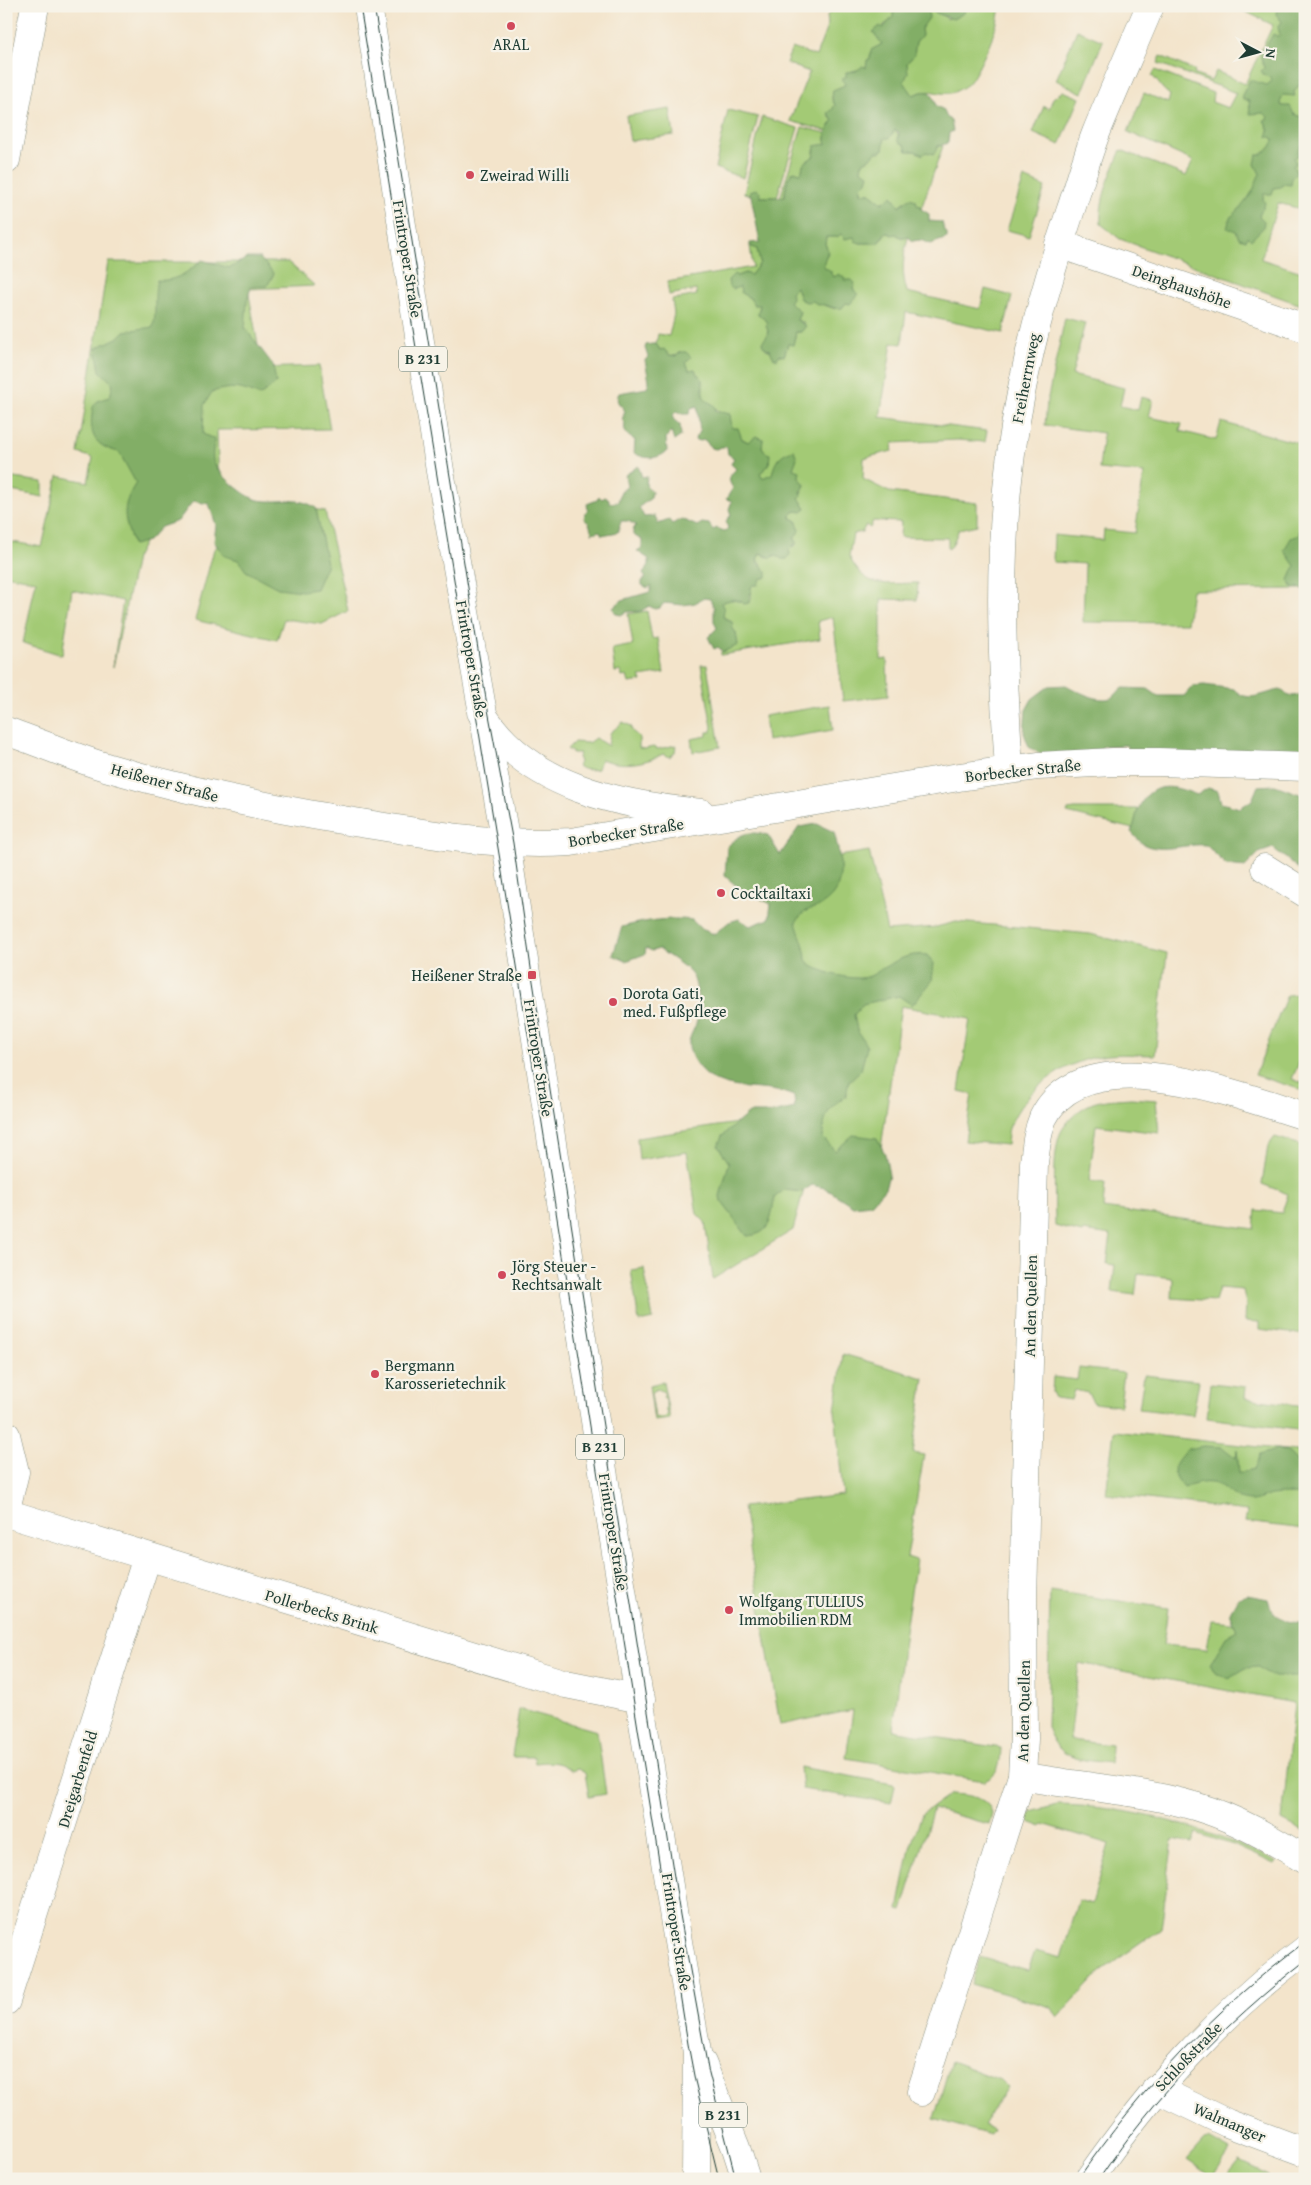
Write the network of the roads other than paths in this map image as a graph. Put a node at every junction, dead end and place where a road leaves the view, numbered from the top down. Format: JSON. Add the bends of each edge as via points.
{"nodes":[{"id":1,"x":35,"y":6,"type":"edge"},
{"id":2,"x":368,"y":6,"type":"edge"},
{"id":3,"x":1150,"y":6,"type":"edge"},
{"id":4,"x":6,"y":160,"type":"edge"},
{"id":5,"x":1059,"y":244,"type":"junction"},
{"id":6,"x":1305,"y":328,"type":"edge"},
{"id":7,"x":482,"y":712,"type":"junction"},
{"id":8,"x":6,"y":731,"type":"edge"},
{"id":9,"x":1305,"y":767,"type":"edge"},
{"id":10,"x":1009,"y":769,"type":"junction"},
{"id":11,"x":745,"y":813,"type":"junction"},
{"id":12,"x":506,"y":843,"type":"junction"},
{"id":13,"x":1265,"y":868,"type":"dead end"},
{"id":14,"x":1305,"y":894,"type":"edge"},
{"id":15,"x":1305,"y":1116,"type":"edge"},
{"id":16,"x":6,"y":1435,"type":"edge"},
{"id":17,"x":6,"y":1509,"type":"edge"},
{"id":18,"x":6,"y":1513,"type":"edge"},
{"id":19,"x":147,"y":1557,"type":"junction"},
{"id":20,"x":641,"y":1699,"type":"junction"},
{"id":21,"x":1022,"y":1776,"type":"junction"},
{"id":22,"x":1305,"y":1860,"type":"edge"},
{"id":23,"x":1305,"y":1950,"type":"edge"},
{"id":24,"x":6,"y":2001,"type":"edge"},
{"id":25,"x":697,"y":2052,"type":"junction"},
{"id":26,"x":1156,"y":2089,"type":"junction"},
{"id":27,"x":921,"y":2092,"type":"dead end"},
{"id":28,"x":1305,"y":2152,"type":"edge"},
{"id":29,"x":696,"y":2179,"type":"edge"},
{"id":30,"x":746,"y":2179,"type":"edge"},
{"id":31,"x":1089,"y":2179,"type":"edge"}],
"edges":[{"from":1,"to":4,"type":"street"},
{"from":2,"to":7,"type":"street","name":"Frintroper Straße","number":"B 231","via":[[440,471]]},
{"from":3,"to":5,"type":"street","name":"Freiherrnweg","via":[[1096,134]]},
{"from":5,"to":6,"type":"street","name":"Deinghaushöhe"},
{"from":5,"to":10,"type":"street","name":"Freiherrnweg","via":[[1032,337],[1007,488],[1002,589]]},
{"from":7,"to":11,"type":"street","name":"Borbecker Straße","via":[[492,730],[516,754],[570,786],[627,801],[698,812]]},
{"from":7,"to":12,"type":"street","name":"Frintroper Straße","number":"B 231"},
{"from":8,"to":12,"type":"street","name":"Heißener Straße","via":[[108,768],[236,801],[400,830]]},
{"from":9,"to":10,"type":"street","name":"Borbecker Straße","via":[[1113,762]]},
{"from":10,"to":11,"type":"street","name":"Borbecker Straße"},
{"from":11,"to":12,"type":"street","name":"Borbecker Straße","via":[[571,842]]},
{"from":12,"to":20,"type":"street","name":"Frintroper Straße","number":"B 231"},
{"from":13,"to":14,"type":"street"},
{"from":15,"to":21,"type":"street","name":"An den Quellen","via":[[1181,1081],[1114,1076],[1092,1080],[1068,1092],[1049,1109],[1039,1130],[1034,1163]]},
{"from":16,"to":17,"type":"street","via":[[15,1472]]},
{"from":18,"to":19,"type":"street","name":"Pollerbecks Brink"},
{"from":19,"to":20,"type":"street","name":"Pollerbecks Brink","via":[[566,1684]]},
{"from":19,"to":24,"type":"street","name":"Dreigarbenfeld"},
{"from":20,"to":25,"type":"street","name":"Frintroper Straße","number":"B 231"},
{"from":21,"to":22,"type":"street","name":"An den Quellen","via":[[1126,1791],[1208,1811],[1251,1828]]},
{"from":21,"to":27,"type":"street","name":"An den Quellen"},
{"from":23,"to":26,"type":"street","name":"Schloßstraße","via":[[1232,2010]]},
{"from":25,"to":29,"type":"street","name":"Frintroper Straße","number":"B 231"},
{"from":25,"to":30,"type":"street","name":"Frintroper Straße","number":"B 231"},
{"from":26,"to":28,"type":"street","name":"Walmanger","via":[[1227,2123]]},
{"from":26,"to":31,"type":"street","name":"Schloßstraße"}]}
